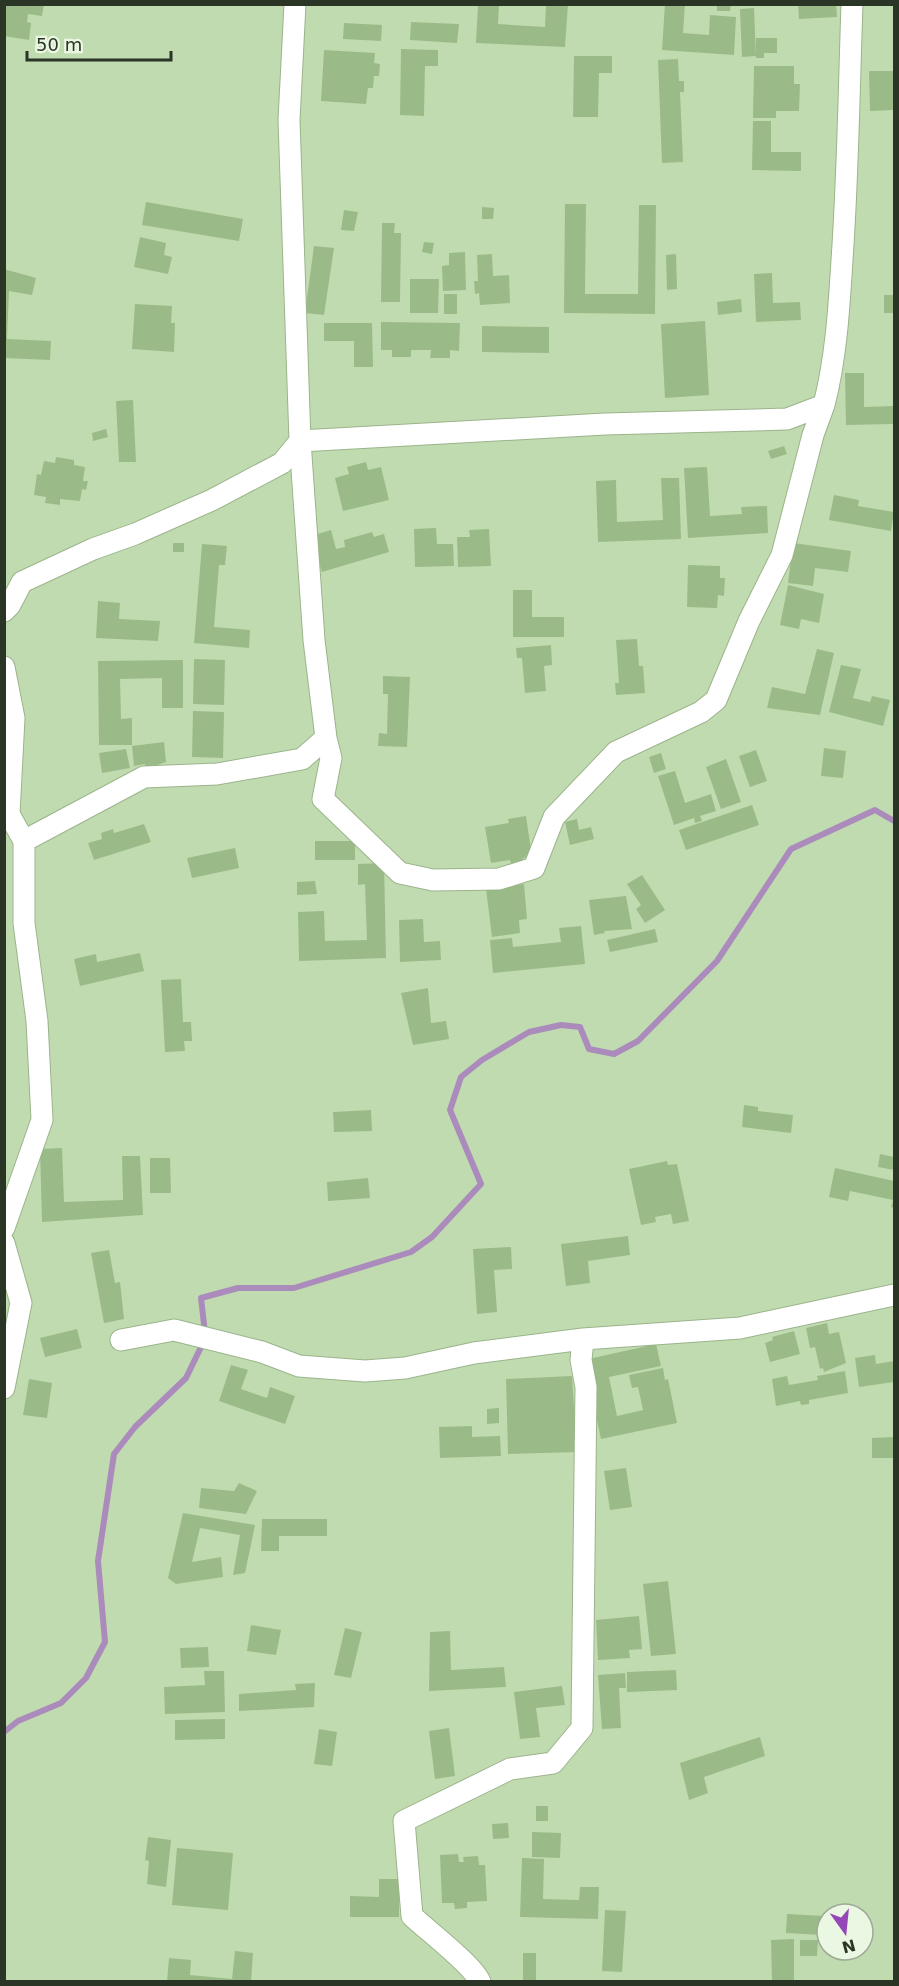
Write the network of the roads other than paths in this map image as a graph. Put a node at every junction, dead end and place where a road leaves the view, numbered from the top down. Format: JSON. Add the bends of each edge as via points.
{"nodes":[{"id":1,"x":295,"y":4,"type":"edge"},
{"id":2,"x":852,"y":4,"type":"edge"},
{"id":3,"x":824,"y":405,"type":"junction"},
{"id":4,"x":300,"y":441,"type":"junction"},
{"id":5,"x":10,"y":582,"type":"edge"},
{"id":6,"x":4,"y":611,"type":"edge"},
{"id":7,"x":4,"y":667,"type":"edge"},
{"id":8,"x":326,"y":738,"type":"junction"},
{"id":9,"x":7,"y":814,"type":"edge"},
{"id":10,"x":24,"y":841,"type":"junction"},
{"id":11,"x":4,"y":1228,"type":"edge"},
{"id":12,"x":4,"y":1243,"type":"edge"},
{"id":13,"x":894,"y":1295,"type":"edge"},
{"id":14,"x":583,"y":1339,"type":"junction"},
{"id":15,"x":121,"y":1340,"type":"dead end"},
{"id":16,"x":4,"y":1388,"type":"edge"},
{"id":17,"x":480,"y":1982,"type":"edge"}],
"edges":[{"from":1,"to":4,"type":"street","via":[[289,120]]},
{"from":2,"to":3,"type":"street","via":[[847,192],[834,368]]},
{"from":3,"to":4,"type":"street","via":[[787,419],[605,423]]},
{"from":3,"to":8,"type":"street","via":[[782,555],[716,700],[701,712],[616,752],[554,817],[534,868],[499,879],[433,880],[400,873],[323,800],[331,758]]},
{"from":4,"to":5,"type":"street","via":[[282,463],[212,500]]},
{"from":4,"to":8,"type":"street","via":[[314,640]]},
{"from":5,"to":6,"type":"street"},
{"from":7,"to":9,"type":"street","via":[[14,718]]},
{"from":8,"to":10,"type":"street","via":[[302,759],[217,774],[144,777]]},
{"from":9,"to":10,"type":"street"},
{"from":10,"to":11,"type":"street","via":[[24,923],[37,1021],[42,1120]]},
{"from":12,"to":16,"type":"street","via":[[21,1303]]},
{"from":13,"to":14,"type":"street","via":[[740,1328]]},
{"from":14,"to":15,"type":"street","via":[[365,1371],[299,1366],[262,1352],[174,1330]]},
{"from":14,"to":17,"type":"street","via":[[581,1360],[586,1387],[582,1728],[553,1763],[510,1769],[404,1821],[412,1916],[476,1971]]}]}
